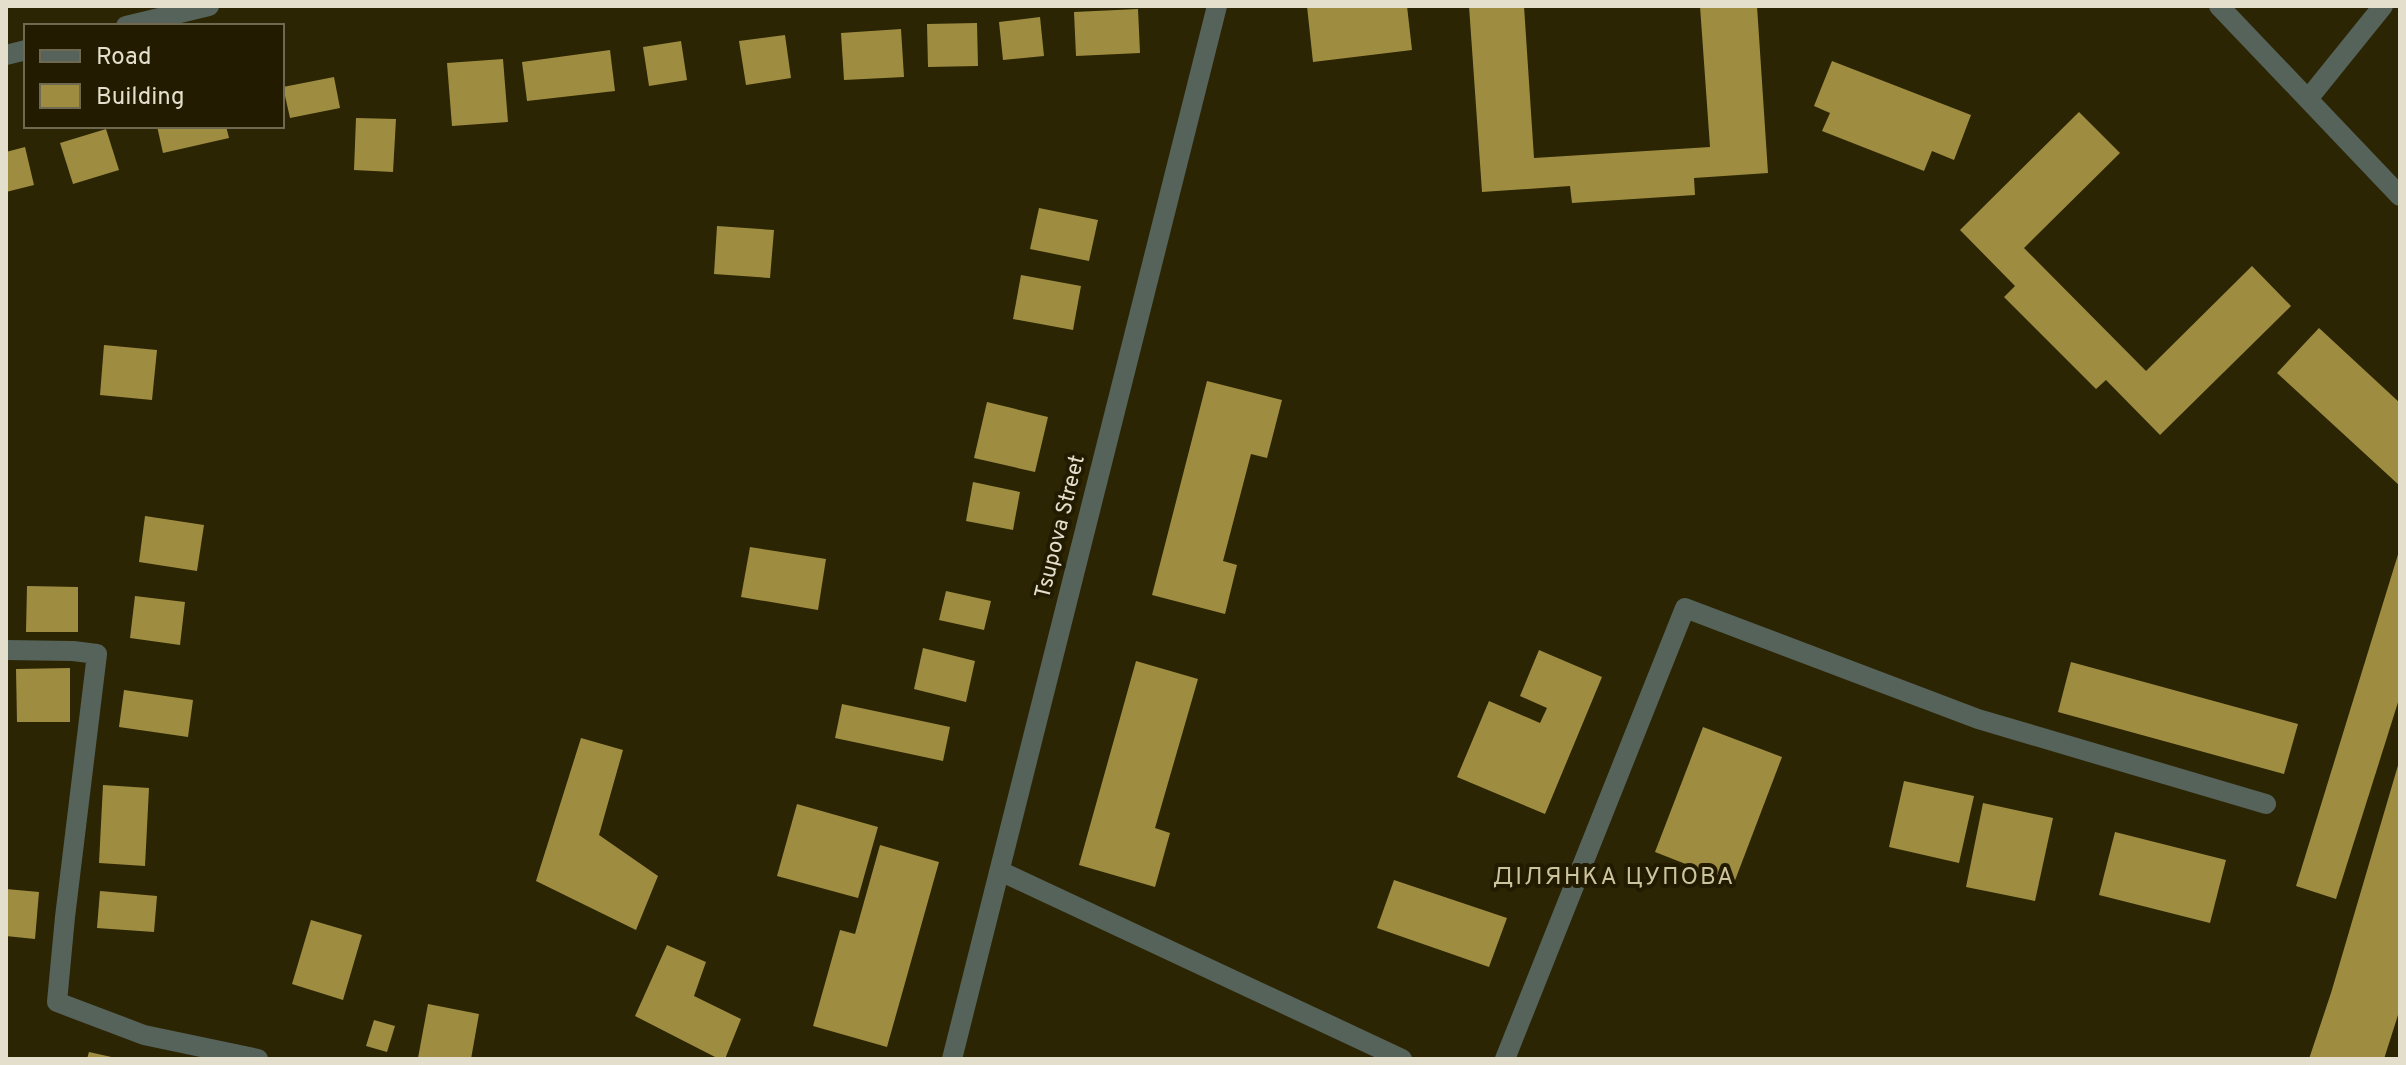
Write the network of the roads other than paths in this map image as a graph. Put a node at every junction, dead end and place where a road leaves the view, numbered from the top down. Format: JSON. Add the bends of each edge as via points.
{"nodes":[{"id":1,"x":209,"y":6,"type":"edge"},
{"id":2,"x":1217,"y":6,"type":"edge"},
{"id":3,"x":2219,"y":6,"type":"edge"},
{"id":4,"x":2383,"y":6,"type":"edge"},
{"id":5,"x":134,"y":24,"type":"edge"},
{"id":6,"x":2308,"y":99,"type":"junction"},
{"id":7,"x":2400,"y":196,"type":"edge"},
{"id":8,"x":6,"y":650,"type":"edge"},
{"id":9,"x":2266,"y":804,"type":"dead end"},
{"id":10,"x":1000,"y":871,"type":"junction"},
{"id":11,"x":258,"y":1059,"type":"edge"},
{"id":12,"x":952,"y":1059,"type":"edge"},
{"id":13,"x":1402,"y":1059,"type":"edge"},
{"id":14,"x":1505,"y":1059,"type":"edge"}],
"edges":[{"from":1,"to":5,"type":"street"},
{"from":2,"to":10,"type":"street","name":"Tsupova Street"},
{"from":3,"to":6,"type":"street"},
{"from":4,"to":6,"type":"street"},
{"from":6,"to":7,"type":"street"},
{"from":8,"to":11,"type":"street","via":[[97,654],[57,1002],[144,1035]]},
{"from":9,"to":14,"type":"street","via":[[1978,719],[1685,608]]},
{"from":10,"to":12,"type":"street","name":"Tsupova Street"},
{"from":10,"to":13,"type":"street"}]}
